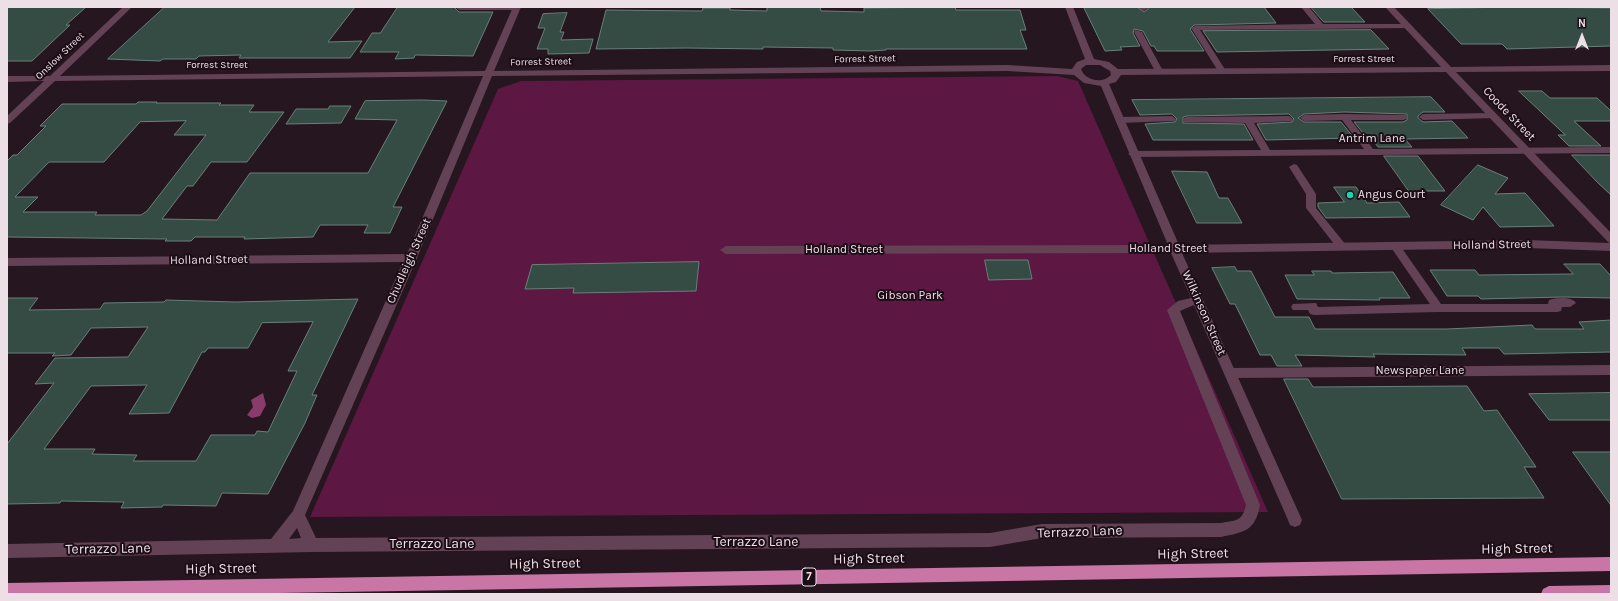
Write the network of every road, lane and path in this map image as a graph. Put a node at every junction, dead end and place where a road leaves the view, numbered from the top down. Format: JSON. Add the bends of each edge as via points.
{"nodes":[{"id":1,"x":128,"y":7,"type":"edge"},
{"id":2,"x":459,"y":7,"type":"edge"},
{"id":3,"x":1068,"y":7,"type":"edge"},
{"id":4,"x":1305,"y":7,"type":"edge"},
{"id":5,"x":1389,"y":7,"type":"edge"},
{"id":6,"x":517,"y":8,"type":"edge"},
{"id":7,"x":1321,"y":26,"type":"junction"},
{"id":8,"x":1407,"y":26,"type":"junction"},
{"id":9,"x":1138,"y":32,"type":"dead end"},
{"id":10,"x":1090,"y":61,"type":"junction"},
{"id":11,"x":1611,"y":68,"type":"edge"},
{"id":12,"x":1447,"y":69,"type":"junction"},
{"id":13,"x":1159,"y":71,"type":"junction"},
{"id":14,"x":1222,"y":71,"type":"junction"},
{"id":15,"x":1076,"y":72,"type":"junction"},
{"id":16,"x":1116,"y":72,"type":"junction"},
{"id":17,"x":490,"y":74,"type":"junction"},
{"id":18,"x":7,"y":79,"type":"edge"},
{"id":19,"x":53,"y":79,"type":"junction"},
{"id":20,"x":1104,"y":83,"type":"junction"},
{"id":21,"x":1492,"y":116,"type":"junction"},
{"id":22,"x":1344,"y":117,"type":"junction"},
{"id":23,"x":1403,"y":117,"type":"dead end"},
{"id":24,"x":1423,"y":117,"type":"dead end"},
{"id":25,"x":1304,"y":118,"type":"dead end"},
{"id":26,"x":1172,"y":119,"type":"dead end"},
{"id":27,"x":1289,"y":119,"type":"dead end"},
{"id":28,"x":1119,"y":120,"type":"junction"},
{"id":29,"x":1187,"y":120,"type":"dead end"},
{"id":30,"x":1248,"y":120,"type":"junction"},
{"id":31,"x":7,"y":122,"type":"edge"},
{"id":32,"x":1526,"y":150,"type":"junction"},
{"id":33,"x":1611,"y":150,"type":"edge"},
{"id":34,"x":1370,"y":151,"type":"junction"},
{"id":35,"x":1267,"y":152,"type":"junction"},
{"id":36,"x":1133,"y":154,"type":"junction"},
{"id":37,"x":1294,"y":167,"type":"dead end"},
{"id":38,"x":1611,"y":240,"type":"edge"},
{"id":39,"x":1395,"y":246,"type":"junction"},
{"id":40,"x":1342,"y":247,"type":"junction"},
{"id":41,"x":1611,"y":247,"type":"edge"},
{"id":42,"x":1176,"y":249,"type":"junction"},
{"id":43,"x":726,"y":250,"type":"dead end"},
{"id":44,"x":411,"y":258,"type":"junction"},
{"id":45,"x":7,"y":262,"type":"edge"},
{"id":46,"x":1198,"y":300,"type":"junction"},
{"id":47,"x":1570,"y":303,"type":"dead end"},
{"id":48,"x":1296,"y":307,"type":"dead end"},
{"id":49,"x":1438,"y":308,"type":"junction"},
{"id":50,"x":1611,"y":370,"type":"edge"},
{"id":51,"x":1230,"y":373,"type":"junction"},
{"id":52,"x":298,"y":515,"type":"junction"},
{"id":53,"x":1295,"y":520,"type":"dead end"},
{"id":54,"x":312,"y":545,"type":"junction"},
{"id":55,"x":274,"y":547,"type":"junction"},
{"id":56,"x":7,"y":551,"type":"edge"},
{"id":57,"x":1611,"y":564,"type":"edge"},
{"id":58,"x":7,"y":590,"type":"edge"},
{"id":59,"x":1611,"y":593,"type":"edge"},
{"id":60,"x":1549,"y":594,"type":"edge"}],
"edges":[{"from":1,"to":19,"type":"street","name":"Onslow Street"},
{"from":2,"to":6,"type":"lane"},
{"from":3,"to":10,"type":"street"},
{"from":4,"to":7,"type":"lane"},
{"from":5,"to":8,"type":"street","name":"Coode Street"},
{"from":6,"to":17,"type":"street","name":"Chudleigh Street"},
{"from":7,"to":8,"type":"lane"},
{"from":7,"to":14,"type":"lane","via":[[1195,28]]},
{"from":8,"to":12,"type":"street","name":"Coode Street"},
{"from":9,"to":13,"type":"lane"},
{"from":10,"to":15,"type":"street","via":[[1080,64]]},
{"from":10,"to":16,"type":"street","via":[[1109,65]]},
{"from":11,"to":12,"type":"street","name":"Forrest Street"},
{"from":12,"to":14,"type":"street","name":"Forrest Street"},
{"from":12,"to":21,"type":"street","name":"Coode Street"},
{"from":13,"to":14,"type":"street","name":"Forrest Street"},
{"from":13,"to":16,"type":"street","name":"Forrest Street"},
{"from":15,"to":17,"type":"street","name":"Forrest Street","via":[[1007,68]]},
{"from":15,"to":20,"type":"street","via":[[1087,80]]},
{"from":16,"to":20,"type":"street","via":[[1114,79]]},
{"from":17,"to":19,"type":"street","name":"Forrest Street"},
{"from":17,"to":44,"type":"street","name":"Chudleigh Street"},
{"from":18,"to":19,"type":"street","name":"Forrest Street"},
{"from":19,"to":31,"type":"street","name":"Onslow Street"},
{"from":20,"to":28,"type":"street","name":"Wilkinson Street"},
{"from":21,"to":24,"type":"lane"},
{"from":21,"to":32,"type":"street","name":"Coode Street"},
{"from":22,"to":23,"type":"lane"},
{"from":22,"to":25,"type":"lane"},
{"from":22,"to":34,"type":"lane"},
{"from":26,"to":28,"type":"lane"},
{"from":27,"to":30,"type":"lane"},
{"from":28,"to":36,"type":"street","name":"Wilkinson Street"},
{"from":29,"to":30,"type":"lane"},
{"from":30,"to":35,"type":"lane"},
{"from":32,"to":33,"type":"lane","name":"Antrim Lane"},
{"from":32,"to":34,"type":"lane","name":"Antrim Lane"},
{"from":32,"to":38,"type":"street","name":"Coode Street"},
{"from":34,"to":35,"type":"lane","name":"Antrim Lane"},
{"from":35,"to":36,"type":"lane","name":"Antrim Lane"},
{"from":36,"to":42,"type":"street","name":"Wilkinson Street"},
{"from":37,"to":40,"type":"lane","via":[[1311,194],[1311,208]]},
{"from":39,"to":40,"type":"street","name":"Holland Street"},
{"from":39,"to":41,"type":"street","name":"Holland Street","via":[[1526,244]]},
{"from":39,"to":49,"type":"lane"},
{"from":40,"to":42,"type":"street","name":"Holland Street"},
{"from":42,"to":43,"type":"street","name":"Holland Street"},
{"from":42,"to":46,"type":"street","name":"Wilkinson Street"},
{"from":44,"to":45,"type":"street","name":"Holland Street"},
{"from":44,"to":52,"type":"street","name":"Chudleigh Street"},
{"from":46,"to":51,"type":"street","name":"Wilkinson Street"},
{"from":46,"to":54,"type":"street","name":"Terrazzo Lane","via":[[1182,304],[1173,310],[1253,505],[1250,518],[1243,525],[1221,530],[1042,531],[990,540]]},
{"from":47,"to":49,"type":"lane","via":[[1553,303],[1557,308]]},
{"from":48,"to":49,"type":"lane","via":[[1312,306],[1314,311]]},
{"from":50,"to":51,"type":"lane","name":"Newspaper Lane"},
{"from":51,"to":53,"type":"street","name":"Wilkinson Street"},
{"from":52,"to":54,"type":"street"},
{"from":52,"to":55,"type":"street","name":"Chudleigh Street"},
{"from":54,"to":55,"type":"street","name":"Terrazzo Lane"},
{"from":55,"to":56,"type":"street","name":"Terrazzo Lane"},
{"from":57,"to":58,"type":"highway","name":"High Street","number":"7"},
{"from":59,"to":60,"type":"highway"}]}
